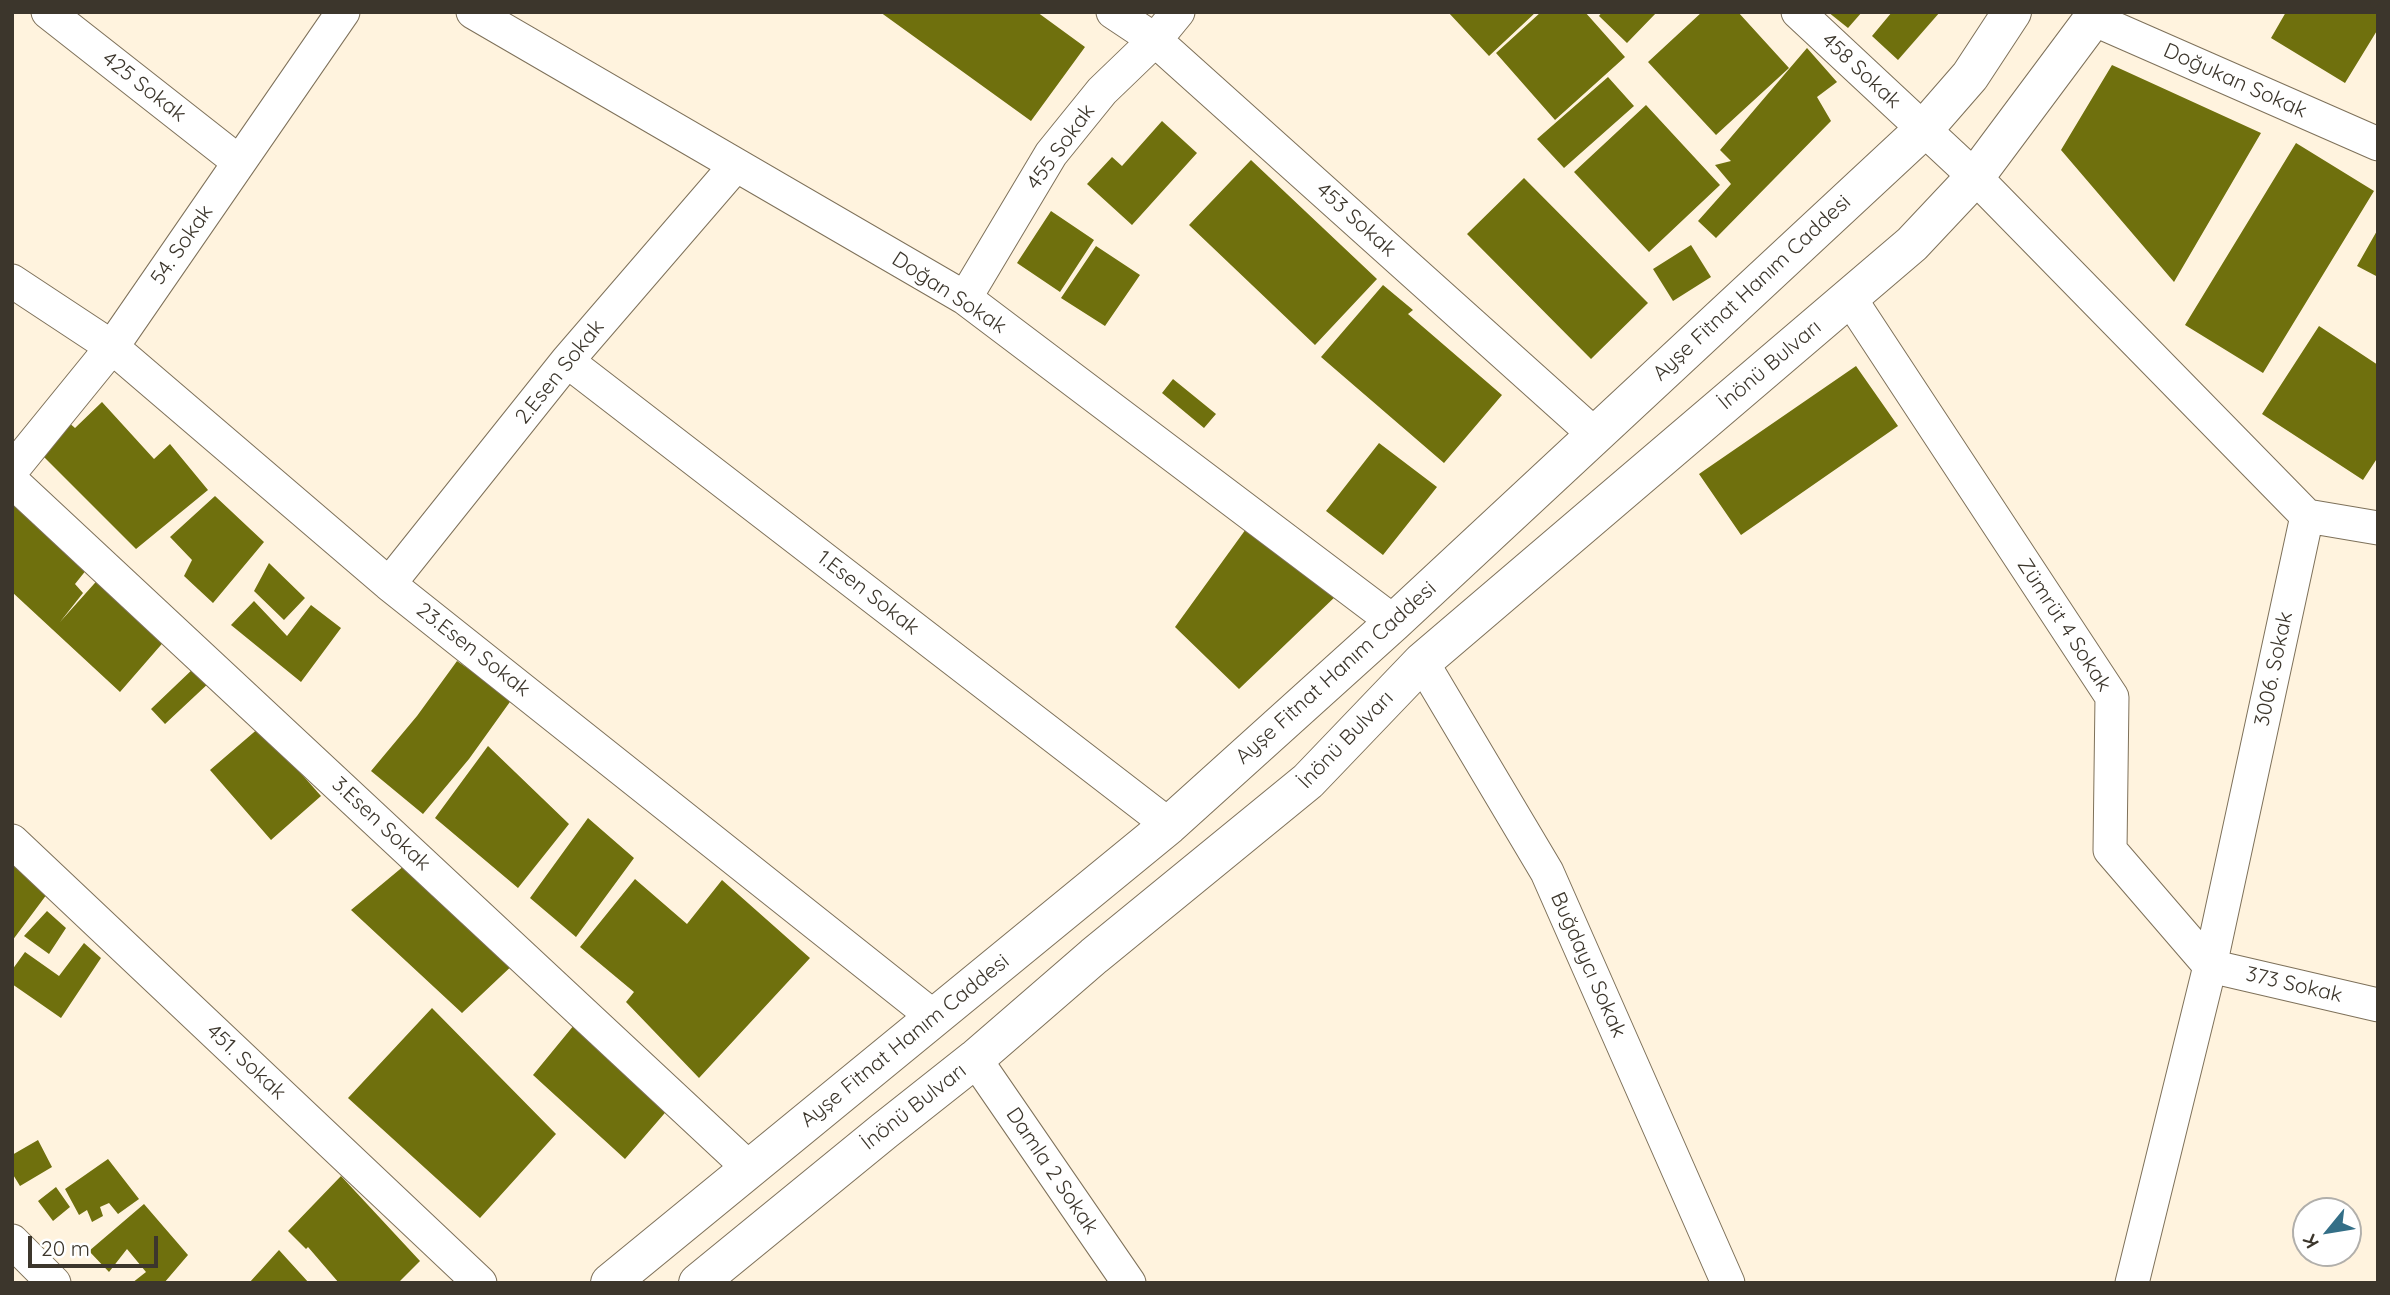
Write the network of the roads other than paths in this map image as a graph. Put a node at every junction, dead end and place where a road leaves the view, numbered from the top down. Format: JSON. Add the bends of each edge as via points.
{"nodes":[{"id":1,"x":48,"y":12,"type":"edge"},
{"id":2,"x":343,"y":12,"type":"edge"},
{"id":3,"x":473,"y":12,"type":"edge"},
{"id":4,"x":1113,"y":12,"type":"edge"},
{"id":5,"x":1178,"y":12,"type":"edge"},
{"id":6,"x":1798,"y":12,"type":"edge"},
{"id":7,"x":2012,"y":12,"type":"edge"},
{"id":8,"x":2096,"y":16,"type":"edge"},
{"id":9,"x":1155,"y":40,"type":"junction"},
{"id":10,"x":1923,"y":130,"type":"junction"},
{"id":11,"x":2378,"y":144,"type":"edge"},
{"id":12,"x":240,"y":162,"type":"junction"},
{"id":13,"x":736,"y":165,"type":"junction"},
{"id":14,"x":1975,"y":177,"type":"junction"},
{"id":15,"x":12,"y":281,"type":"edge"},
{"id":16,"x":1849,"y":297,"type":"junction"},
{"id":17,"x":965,"y":298,"type":"junction"},
{"id":18,"x":112,"y":347,"type":"junction"},
{"id":19,"x":567,"y":361,"type":"junction"},
{"id":20,"x":1594,"y":434,"type":"junction"},
{"id":21,"x":12,"y":470,"type":"edge"},
{"id":22,"x":12,"y":481,"type":"edge"},
{"id":23,"x":2307,"y":516,"type":"junction"},
{"id":24,"x":2378,"y":528,"type":"edge"},
{"id":25,"x":389,"y":584,"type":"junction"},
{"id":26,"x":1394,"y":622,"type":"junction"},
{"id":27,"x":1422,"y":662,"type":"junction"},
{"id":28,"x":1170,"y":825,"type":"junction"},
{"id":29,"x":12,"y":841,"type":"edge"},
{"id":30,"x":2210,"y":966,"type":"junction"},
{"id":31,"x":2378,"y":1005,"type":"edge"},
{"id":32,"x":936,"y":1018,"type":"junction"},
{"id":33,"x":975,"y":1059,"type":"junction"},
{"id":34,"x":749,"y":1167,"type":"junction"},
{"id":35,"x":12,"y":1241,"type":"edge"},
{"id":36,"x":54,"y":1283,"type":"edge"},
{"id":37,"x":480,"y":1283,"type":"edge"},
{"id":38,"x":610,"y":1283,"type":"edge"},
{"id":39,"x":698,"y":1283,"type":"edge"},
{"id":40,"x":1129,"y":1283,"type":"edge"},
{"id":41,"x":1728,"y":1283,"type":"edge"},
{"id":42,"x":2132,"y":1283,"type":"edge"}],
"edges":[{"from":1,"to":12,"type":"street","name":"425 Sokak"},
{"from":2,"to":12,"type":"street","name":"54. Sokak"},
{"from":3,"to":13,"type":"street","name":"Doğan Sokak"},
{"from":4,"to":9,"type":"street","name":"453 Sokak"},
{"from":5,"to":9,"type":"street","name":"455 Sokak"},
{"from":6,"to":10,"type":"street","name":"458 Sokak"},
{"from":7,"to":10,"type":"main road","name":"Ayşe Fitnat Hanım Caddesi","via":[[1970,76]]},
{"from":8,"to":11,"type":"street","name":"Doğukan Sokak"},
{"from":8,"to":14,"type":"main road"},
{"from":9,"to":17,"type":"street","name":"455 Sokak","via":[[1102,91],[1051,154]]},
{"from":9,"to":20,"type":"street","name":"453 Sokak"},
{"from":10,"to":14,"type":"street","name":"458 Sokak"},
{"from":10,"to":20,"type":"main road","name":"Ayşe Fitnat Hanım Caddesi"},
{"from":12,"to":18,"type":"street","name":"54. Sokak"},
{"from":13,"to":17,"type":"street","name":"Doğan Sokak"},
{"from":13,"to":19,"type":"street","name":"2.Esen Sokak"},
{"from":14,"to":16,"type":"main road","name":"İnönü Bulvarı","via":[[1912,244]]},
{"from":14,"to":23,"type":"street"},
{"from":15,"to":18,"type":"street","name":"23.Esen Sokak"},
{"from":16,"to":27,"type":"main road","name":"İnönü Bulvarı"},
{"from":16,"to":30,"type":"street","name":"Zümrüt 4 Sokak","via":[[2112,697],[2110,850]]},
{"from":17,"to":26,"type":"street","name":"Doğan Sokak"},
{"from":18,"to":21,"type":"street","name":"54. Sokak"},
{"from":18,"to":25,"type":"street","name":"23.Esen Sokak"},
{"from":19,"to":25,"type":"street","name":"2.Esen Sokak"},
{"from":19,"to":28,"type":"street","name":"1.Esen Sokak"},
{"from":20,"to":26,"type":"main road","name":"Ayşe Fitnat Hanım Caddesi"},
{"from":22,"to":34,"type":"street","name":"3.Esen Sokak"},
{"from":23,"to":24,"type":"street"},
{"from":23,"to":30,"type":"street","name":"3006. Sokak"},
{"from":25,"to":32,"type":"street","name":"23.Esen Sokak"},
{"from":26,"to":28,"type":"main road","name":"Ayşe Fitnat Hanım Caddesi"},
{"from":27,"to":33,"type":"main road","name":"İnönü Bulvarı","via":[[1308,781]]},
{"from":27,"to":41,"type":"street","name":"Buğdaycı Sokak","via":[[1548,872]]},
{"from":28,"to":32,"type":"main road","name":"Ayşe Fitnat Hanım Caddesi"},
{"from":29,"to":37,"type":"street","name":"451. Sokak"},
{"from":30,"to":31,"type":"street","name":"373 Sokak"},
{"from":30,"to":42,"type":"street","name":"3006. Sokak"},
{"from":32,"to":34,"type":"main road","name":"Ayşe Fitnat Hanım Caddesi"},
{"from":33,"to":39,"type":"main road","name":"İnönü Bulvarı"},
{"from":33,"to":40,"type":"street","name":"Damla 2 Sokak"},
{"from":34,"to":38,"type":"main road","name":"Ayşe Fitnat Hanım Caddesi"},
{"from":35,"to":36,"type":"street"}]}
